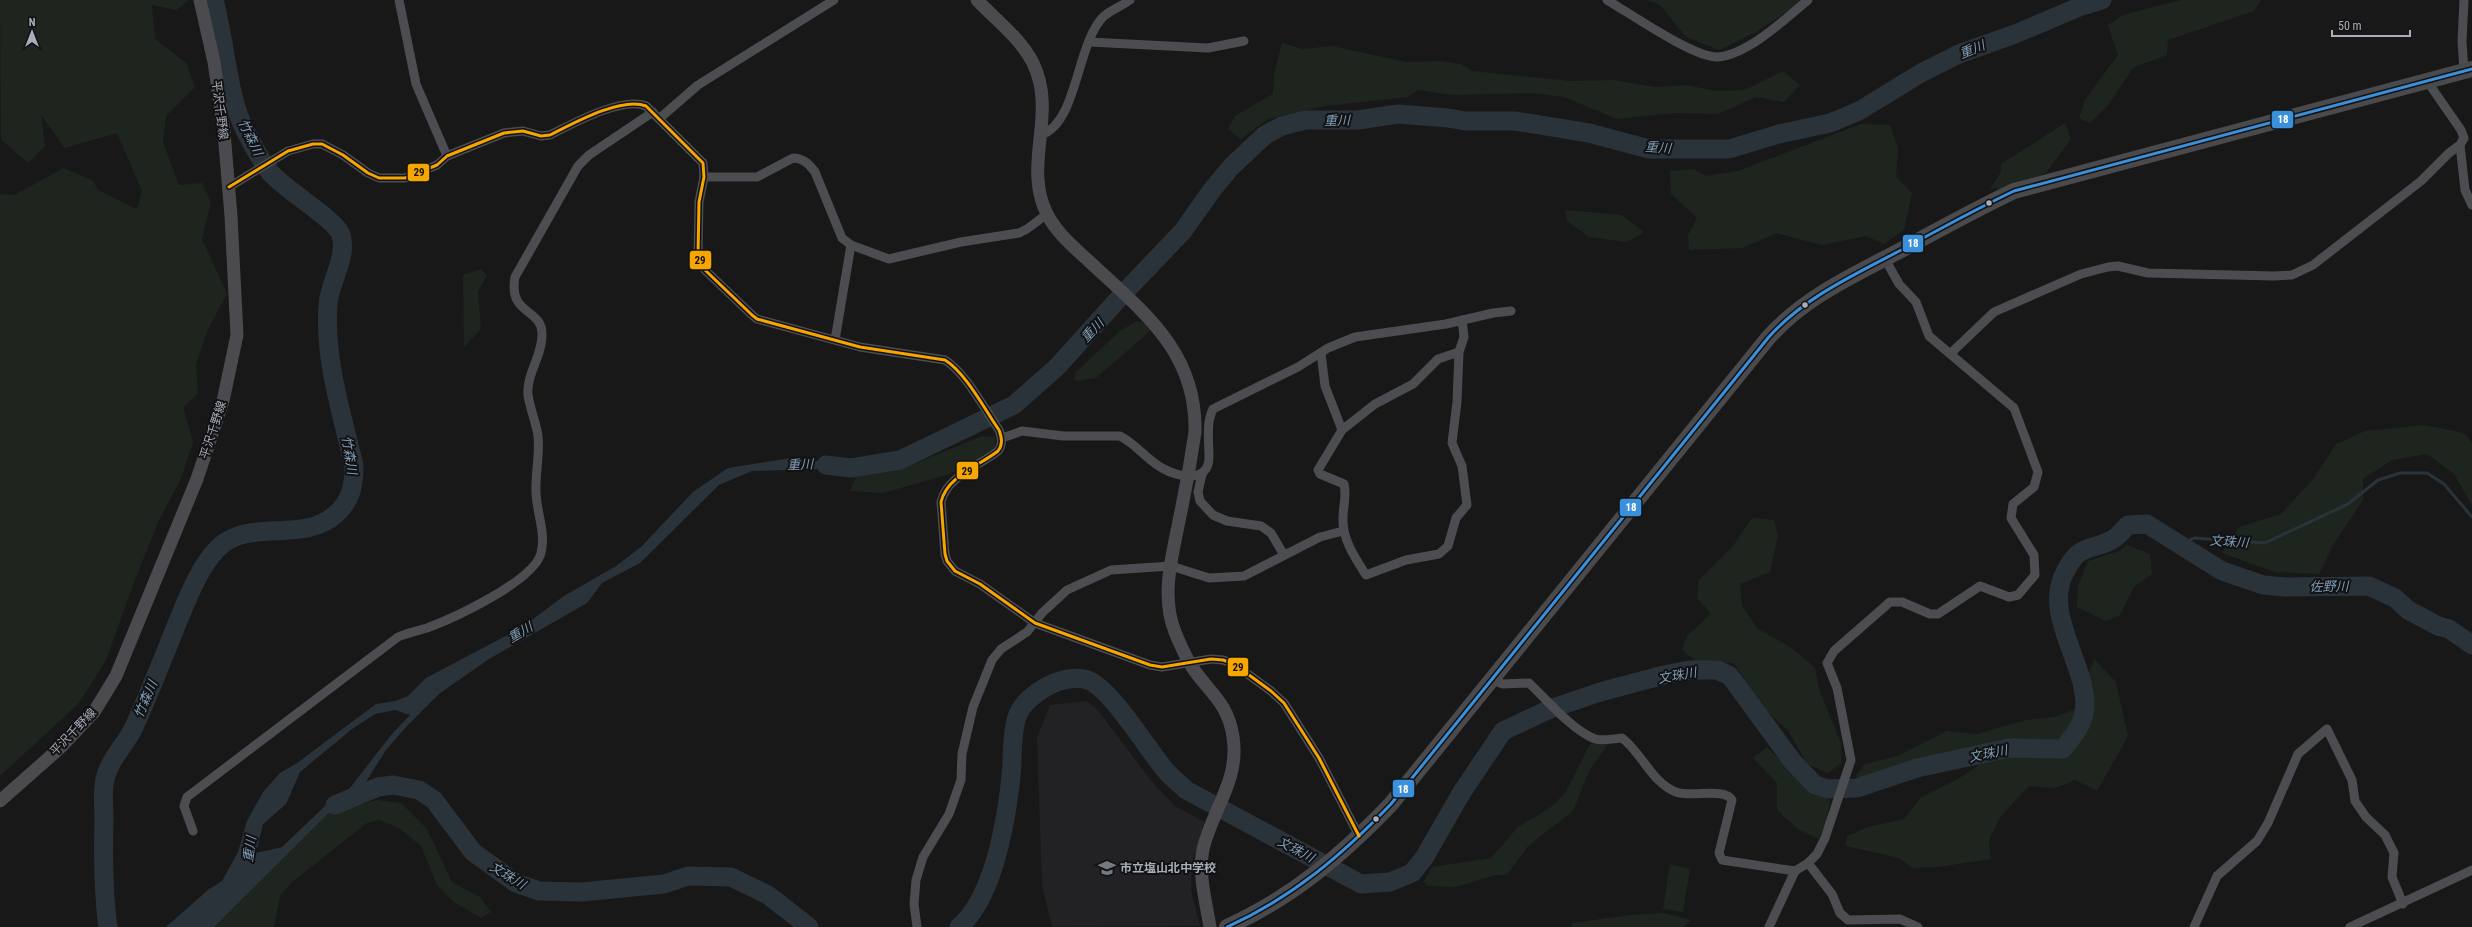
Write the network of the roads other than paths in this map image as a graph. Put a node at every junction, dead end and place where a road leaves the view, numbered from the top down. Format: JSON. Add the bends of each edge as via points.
{"nodes":[{"id":1,"x":200,"y":0,"type":"edge"},
{"id":2,"x":399,"y":0,"type":"edge"},
{"id":3,"x":834,"y":0,"type":"edge"},
{"id":4,"x":977,"y":0,"type":"edge"},
{"id":5,"x":1130,"y":0,"type":"edge"},
{"id":6,"x":1607,"y":0,"type":"edge"},
{"id":7,"x":1808,"y":0,"type":"edge"},
{"id":8,"x":2464,"y":0,"type":"edge"},
{"id":9,"x":1244,"y":41,"type":"dead end"},
{"id":10,"x":1089,"y":42,"type":"junction"},
{"id":11,"x":2468,"y":70,"type":"edge"},
{"id":12,"x":2427,"y":81,"type":"junction"},
{"id":13,"x":657,"y":115,"type":"junction"},
{"id":14,"x":1041,"y":135,"type":"junction"},
{"id":15,"x":2460,"y":146,"type":"junction"},
{"id":16,"x":447,"y":156,"type":"junction"},
{"id":17,"x":704,"y":177,"type":"junction"},
{"id":18,"x":229,"y":187,"type":"junction"},
{"id":19,"x":2472,"y":205,"type":"edge"},
{"id":20,"x":1048,"y":214,"type":"junction"},
{"id":21,"x":851,"y":244,"type":"junction"},
{"id":22,"x":1885,"y":259,"type":"junction"},
{"id":23,"x":1511,"y":311,"type":"dead end"},
{"id":24,"x":1462,"y":320,"type":"junction"},
{"id":25,"x":835,"y":340,"type":"junction"},
{"id":26,"x":1459,"y":352,"type":"junction"},
{"id":27,"x":1321,"y":353,"type":"junction"},
{"id":28,"x":1950,"y":354,"type":"junction"},
{"id":29,"x":1342,"y":430,"type":"junction"},
{"id":30,"x":1001,"y":434,"type":"junction"},
{"id":31,"x":1202,"y":474,"type":"junction"},
{"id":32,"x":1188,"y":475,"type":"junction"},
{"id":33,"x":1343,"y":531,"type":"junction"},
{"id":34,"x":1284,"y":555,"type":"junction"},
{"id":35,"x":1171,"y":566,"type":"junction"},
{"id":36,"x":1035,"y":623,"type":"junction"},
{"id":37,"x":1189,"y":663,"type":"junction"},
{"id":38,"x":1492,"y":680,"type":"junction"},
{"id":39,"x":0,"y":801,"type":"edge"},
{"id":40,"x":193,"y":831,"type":"dead end"},
{"id":41,"x":1360,"y":836,"type":"junction"},
{"id":42,"x":1808,"y":863,"type":"junction"},
{"id":43,"x":2472,"y":870,"type":"edge"},
{"id":44,"x":1795,"y":871,"type":"junction"},
{"id":45,"x":2403,"y":904,"type":"junction"},
{"id":46,"x":917,"y":927,"type":"edge"},
{"id":47,"x":1210,"y":927,"type":"edge"},
{"id":48,"x":1227,"y":927,"type":"edge"},
{"id":49,"x":1769,"y":927,"type":"edge"},
{"id":50,"x":1918,"y":927,"type":"edge"},
{"id":51,"x":2194,"y":927,"type":"edge"},
{"id":52,"x":2350,"y":927,"type":"edge"}],
"edges":[{"from":1,"to":18,"type":"street","name":"平沢千野線","via":[[214,62]]},
{"from":2,"to":16,"type":"street","via":[[416,84]]},
{"from":3,"to":13,"type":"street","via":[[698,85]]},
{"from":4,"to":14,"type":"street","via":[[1025,49],[1033,64],[1043,96]]},
{"from":5,"to":10,"type":"street","via":[[1103,17]]},
{"from":6,"to":7,"type":"street","via":[[1695,52],[1718,57],[1759,39]]},
{"from":8,"to":11,"type":"street","via":[[2462,41]]},
{"from":9,"to":10,"type":"street","via":[[1208,48]]},
{"from":10,"to":14,"type":"street","via":[[1058,124]]},
{"from":11,"to":12,"type":"highway"},
{"from":12,"to":15,"type":"street","via":[[2461,130],[2464,138]]},
{"from":12,"to":22,"type":"highway","via":[[2014,192]]},
{"from":13,"to":16,"type":"street","via":[[646,106],[634,103],[602,111],[550,135],[541,136],[523,131],[504,133]]},
{"from":13,"to":17,"type":"street","via":[[703,163]]},
{"from":13,"to":40,"type":"street","via":[[589,155],[578,166],[515,277],[513,286],[517,302],[536,319],[542,333],[540,351],[528,388],[538,438],[536,493],[543,540],[536,565],[517,583],[427,628],[398,637],[232,761],[187,797],[184,806]]},
{"from":14,"to":20,"type":"street","via":[[1037,173],[1040,192]]},
{"from":15,"to":19,"type":"street","via":[[2465,190]]},
{"from":15,"to":28,"type":"street","via":[[2449,153],[2421,181],[2314,265],[2302,271],[2274,276],[2205,276],[2169,272],[2148,273],[2118,266],[2108,267],[2081,274],[1994,312]]},
{"from":16,"to":18,"type":"street","via":[[437,165],[405,178],[389,178],[368,173],[322,144],[288,150]]},
{"from":17,"to":21,"type":"street","via":[[757,178],[793,158],[799,158],[815,172],[838,232]]},
{"from":17,"to":25,"type":"street","via":[[699,202],[697,246],[705,270],[758,319]]},
{"from":18,"to":39,"type":"street","name":"平沢千野線","via":[[237,335],[214,432],[116,676],[94,712],[61,747]]},
{"from":20,"to":21,"type":"street","via":[[1019,233],[954,243],[896,259],[881,258]]},
{"from":20,"to":32,"type":"street","via":[[1074,248],[1141,309],[1165,336],[1178,357],[1192,391],[1195,412],[1195,432]]},
{"from":21,"to":25,"type":"street"},
{"from":22,"to":28,"type":"street","via":[[1899,284],[1916,302],[1929,336]]},
{"from":22,"to":38,"type":"highway","via":[[1817,297],[1779,326]]},
{"from":23,"to":24,"type":"street"},
{"from":24,"to":26,"type":"street","via":[[1464,337]]},
{"from":24,"to":27,"type":"street","via":[[1365,334]]},
{"from":25,"to":30,"type":"street","via":[[860,347],[945,360],[952,364]]},
{"from":26,"to":29,"type":"street","via":[[1438,359],[1413,384],[1375,404]]},
{"from":26,"to":33,"type":"street","via":[[1452,443],[1462,466],[1467,505],[1456,518],[1448,546],[1439,554],[1406,560],[1366,575]]},
{"from":27,"to":29,"type":"street","via":[[1325,386]]},
{"from":27,"to":31,"type":"street","via":[[1213,409],[1209,425],[1209,465]]},
{"from":28,"to":42,"type":"street","via":[[2014,408],[2038,472],[2034,487],[2013,504],[2011,518],[2034,555],[2035,575],[2018,596],[2009,597],[1980,586],[1938,614],[1919,610],[1902,602],[1890,602],[1834,652],[1827,663],[1837,688],[1851,760],[1825,838],[1817,854]]},
{"from":29,"to":33,"type":"street","via":[[1318,470],[1320,474],[1344,484],[1347,497]]},
{"from":30,"to":32,"type":"street","via":[[1022,431],[1063,436],[1120,436],[1161,467]]},
{"from":30,"to":36,"type":"street","via":[[1002,446],[998,451],[966,471],[943,495],[941,502],[945,554],[947,562],[955,571],[980,584]]},
{"from":31,"to":32,"type":"street"},
{"from":31,"to":34,"type":"street","via":[[1198,492],[1200,501],[1213,515],[1227,521],[1261,526],[1271,533]]},
{"from":32,"to":35,"type":"street"},
{"from":33,"to":34,"type":"street","via":[[1320,537]]},
{"from":34,"to":35,"type":"street","via":[[1244,576],[1220,579],[1208,578]]},
{"from":35,"to":36,"type":"street","via":[[1111,570],[1067,590]]},
{"from":35,"to":37,"type":"street","via":[[1169,606],[1174,630]]},
{"from":36,"to":37,"type":"street","via":[[1150,665],[1162,667]]},
{"from":36,"to":46,"type":"street","via":[[1027,632],[1001,649],[992,660],[973,708],[962,754],[961,780],[948,814],[923,857],[916,880]]},
{"from":37,"to":41,"type":"street","via":[[1211,659],[1234,664],[1284,703],[1319,758]]},
{"from":37,"to":47,"type":"street","via":[[1219,698],[1233,736],[1234,753],[1227,791],[1203,851],[1202,870]]},
{"from":38,"to":41,"type":"highway","via":[[1391,804]]},
{"from":38,"to":44,"type":"street","via":[[1503,684],[1529,683],[1566,719],[1596,739],[1622,738],[1663,785],[1677,792],[1693,795],[1722,793],[1729,796],[1732,800],[1719,853],[1722,860]]},
{"from":41,"to":48,"type":"highway","via":[[1309,879],[1267,906]]},
{"from":42,"to":44,"type":"street"},
{"from":42,"to":50,"type":"street","via":[[1832,894],[1840,913],[1848,920],[1900,919]]},
{"from":43,"to":45,"type":"street"},
{"from":44,"to":49,"type":"street"},
{"from":45,"to":51,"type":"street","via":[[2392,877],[2394,853],[2385,835],[2355,801],[2352,780],[2327,729],[2298,754],[2268,823],[2257,841],[2216,876]]},
{"from":45,"to":52,"type":"street"}]}
